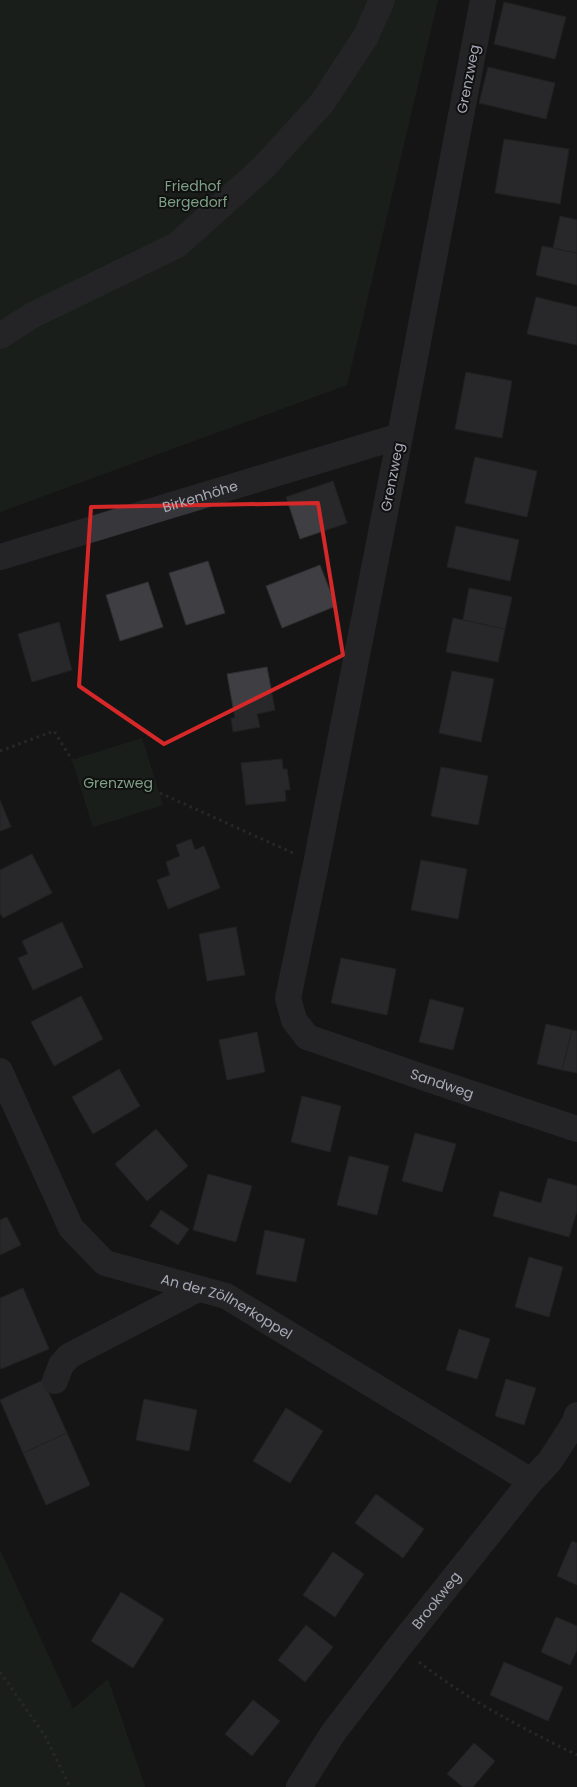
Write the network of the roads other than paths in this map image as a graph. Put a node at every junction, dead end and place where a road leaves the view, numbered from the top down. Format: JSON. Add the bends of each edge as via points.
{"nodes":[{"id":1,"x":382,"y":0,"type":"edge"},
{"id":2,"x":483,"y":0,"type":"edge"},
{"id":3,"x":0,"y":336,"type":"edge"},
{"id":4,"x":400,"y":436,"type":"junction"},
{"id":5,"x":0,"y":557,"type":"edge"},
{"id":6,"x":307,"y":1036,"type":"joint"},
{"id":7,"x":0,"y":1072,"type":"edge"},
{"id":8,"x":577,"y":1129,"type":"edge"},
{"id":9,"x":198,"y":1289,"type":"junction"},
{"id":10,"x":56,"y":1381,"type":"dead end"},
{"id":11,"x":577,"y":1415,"type":"edge"},
{"id":12,"x":530,"y":1481,"type":"junction"},
{"id":13,"x":300,"y":1787,"type":"edge"}],
"edges":[{"from":1,"to":3,"type":"street","via":[[366,36],[322,103],[263,168],[191,232],[176,245],[33,315]]},
{"from":2,"to":4,"type":"street","name":"Grenzweg"},
{"from":4,"to":5,"type":"street","name":"Birkenhöhe"},
{"from":4,"to":6,"type":"street","name":"Grenzweg","via":[[288,998],[294,1020]]},
{"from":6,"to":8,"type":"street","name":"Sandweg"},
{"from":7,"to":9,"type":"street","name":"An der Zöllnerkoppel","via":[[71,1228],[105,1262]]},
{"from":9,"to":10,"type":"street","via":[[69,1356],[61,1365]]},
{"from":9,"to":12,"type":"street","name":"An der Zöllnerkoppel","via":[[226,1296]]},
{"from":11,"to":12,"type":"street","name":"Brookweg","via":[[550,1461]]},
{"from":12,"to":13,"type":"street","name":"Brookweg","via":[[333,1733]]}]}
